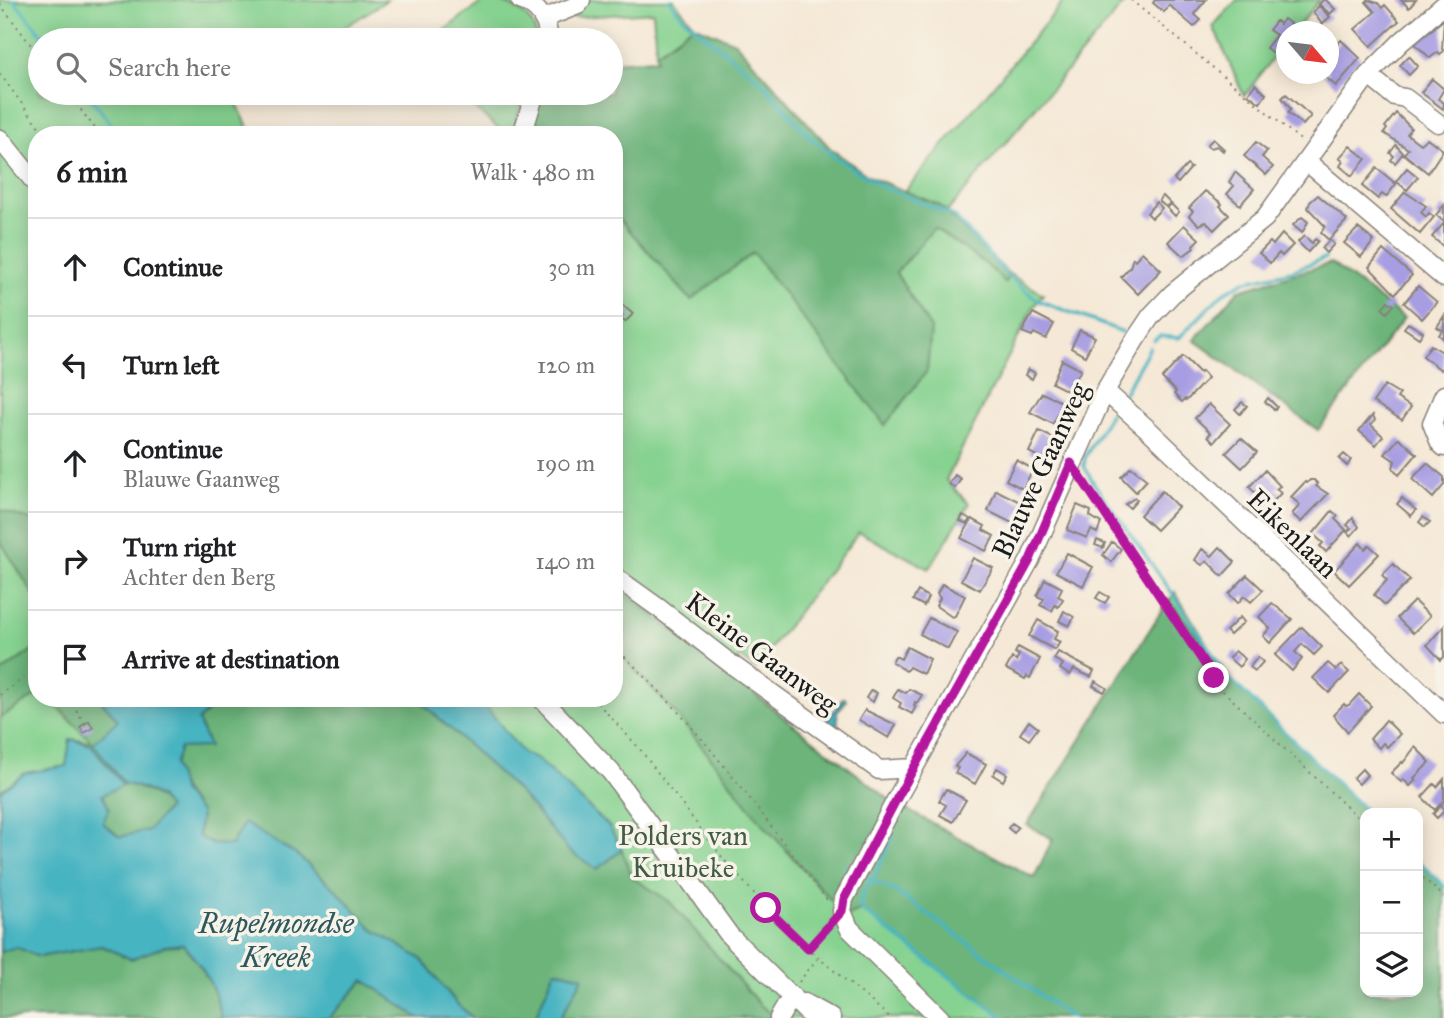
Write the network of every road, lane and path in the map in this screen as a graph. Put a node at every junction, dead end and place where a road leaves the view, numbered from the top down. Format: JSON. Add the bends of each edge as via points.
{"nodes":[{"id":1,"x":520,"y":0,"type":"edge"},
{"id":2,"x":581,"y":0,"type":"edge"},
{"id":3,"x":1131,"y":0,"type":"edge"},
{"id":4,"x":0,"y":4,"type":"edge"},
{"id":5,"x":1444,"y":5,"type":"edge"},
{"id":6,"x":543,"y":19,"type":"junction"},
{"id":7,"x":547,"y":28,"type":"edge"},
{"id":8,"x":28,"y":41,"type":"edge"},
{"id":9,"x":0,"y":74,"type":"edge"},
{"id":10,"x":1368,"y":75,"type":"junction"},
{"id":11,"x":77,"y":105,"type":"edge"},
{"id":12,"x":531,"y":105,"type":"edge"},
{"id":13,"x":1438,"y":123,"type":"dead end"},
{"id":14,"x":38,"y":126,"type":"edge"},
{"id":15,"x":93,"y":126,"type":"edge"},
{"id":16,"x":525,"y":126,"type":"edge"},
{"id":17,"x":0,"y":139,"type":"edge"},
{"id":18,"x":1309,"y":156,"type":"junction"},
{"id":19,"x":28,"y":174,"type":"edge"},
{"id":20,"x":1444,"y":278,"type":"edge"},
{"id":21,"x":1105,"y":391,"type":"junction"},
{"id":22,"x":1444,"y":395,"type":"edge"},
{"id":23,"x":1444,"y":447,"type":"edge"},
{"id":24,"x":1071,"y":463,"type":"junction"},
{"id":25,"x":623,"y":583,"type":"edge"},
{"id":26,"x":623,"y":655,"type":"edge"},
{"id":27,"x":28,"y":675,"type":"edge"},
{"id":28,"x":0,"y":695,"type":"edge"},
{"id":29,"x":74,"y":707,"type":"edge"},
{"id":30,"x":550,"y":707,"type":"edge"},
{"id":31,"x":601,"y":707,"type":"edge"},
{"id":32,"x":1444,"y":714,"type":"edge"},
{"id":33,"x":84,"y":723,"type":"dead end"},
{"id":34,"x":914,"y":768,"type":"junction"},
{"id":35,"x":879,"y":770,"type":"junction"},
{"id":36,"x":896,"y":800,"type":"junction"},
{"id":37,"x":1360,"y":819,"type":"edge"},
{"id":38,"x":1423,"y":878,"type":"edge"},
{"id":39,"x":1444,"y":897,"type":"edge"},
{"id":40,"x":842,"y":911,"type":"junction"},
{"id":41,"x":808,"y":949,"type":"junction"},
{"id":42,"x":818,"y":958,"type":"junction"},
{"id":43,"x":791,"y":995,"type":"junction"},
{"id":44,"x":779,"y":1018,"type":"edge"},
{"id":45,"x":813,"y":1018,"type":"edge"},
{"id":46,"x":831,"y":1018,"type":"edge"},
{"id":47,"x":891,"y":1018,"type":"edge"},
{"id":48,"x":940,"y":1018,"type":"edge"}],
"edges":[{"from":1,"to":6,"type":"street","via":[[537,9]]},
{"from":2,"to":6,"type":"street"},
{"from":3,"to":18,"type":"path"},
{"from":4,"to":8,"type":"path"},
{"from":5,"to":10,"type":"street","name":"Blauwe Gaanweg"},
{"from":6,"to":7,"type":"street"},
{"from":9,"to":14,"type":"path"},
{"from":10,"to":13,"type":"street"},
{"from":10,"to":18,"type":"street","name":"Blauwe Gaanweg"},
{"from":11,"to":15,"type":"path"},
{"from":12,"to":16,"type":"street"},
{"from":17,"to":19,"type":"street"},
{"from":18,"to":20,"type":"street"},
{"from":18,"to":21,"type":"street","name":"Blauwe Gaanweg","via":[[1256,227],[1151,316]]},
{"from":21,"to":24,"type":"street","name":"Blauwe Gaanweg"},
{"from":21,"to":32,"type":"street","name":"Eikenlaan"},
{"from":22,"to":23,"type":"street","via":[[1432,423]]},
{"from":24,"to":34,"type":"street","name":"Blauwe Gaanweg","via":[[1030,560]]},
{"from":24,"to":37,"type":"path","via":[[1222,690]]},
{"from":25,"to":35,"type":"street","name":"Kleine Gaanweg"},
{"from":26,"to":40,"type":"path","via":[[708,745],[835,911]]},
{"from":27,"to":28,"type":"path"},
{"from":29,"to":33,"type":"path"},
{"from":30,"to":43,"type":"street","via":[[611,772],[730,936]]},
{"from":31,"to":41,"type":"path","via":[[766,908]]},
{"from":34,"to":35,"type":"street"},
{"from":34,"to":36,"type":"street","name":"Blauwe Gaanweg"},
{"from":35,"to":36,"type":"street","name":"Kleine Gaanweg"},
{"from":36,"to":40,"type":"street","name":"Blauwe Gaanweg"},
{"from":38,"to":39,"type":"path"},
{"from":40,"to":41,"type":"path"},
{"from":40,"to":48,"type":"street","via":[[849,928]]},
{"from":41,"to":42,"type":"path"},
{"from":42,"to":43,"type":"path"},
{"from":42,"to":47,"type":"path"},
{"from":43,"to":44,"type":"street"},
{"from":43,"to":45,"type":"street"},
{"from":43,"to":46,"type":"street"}]}
